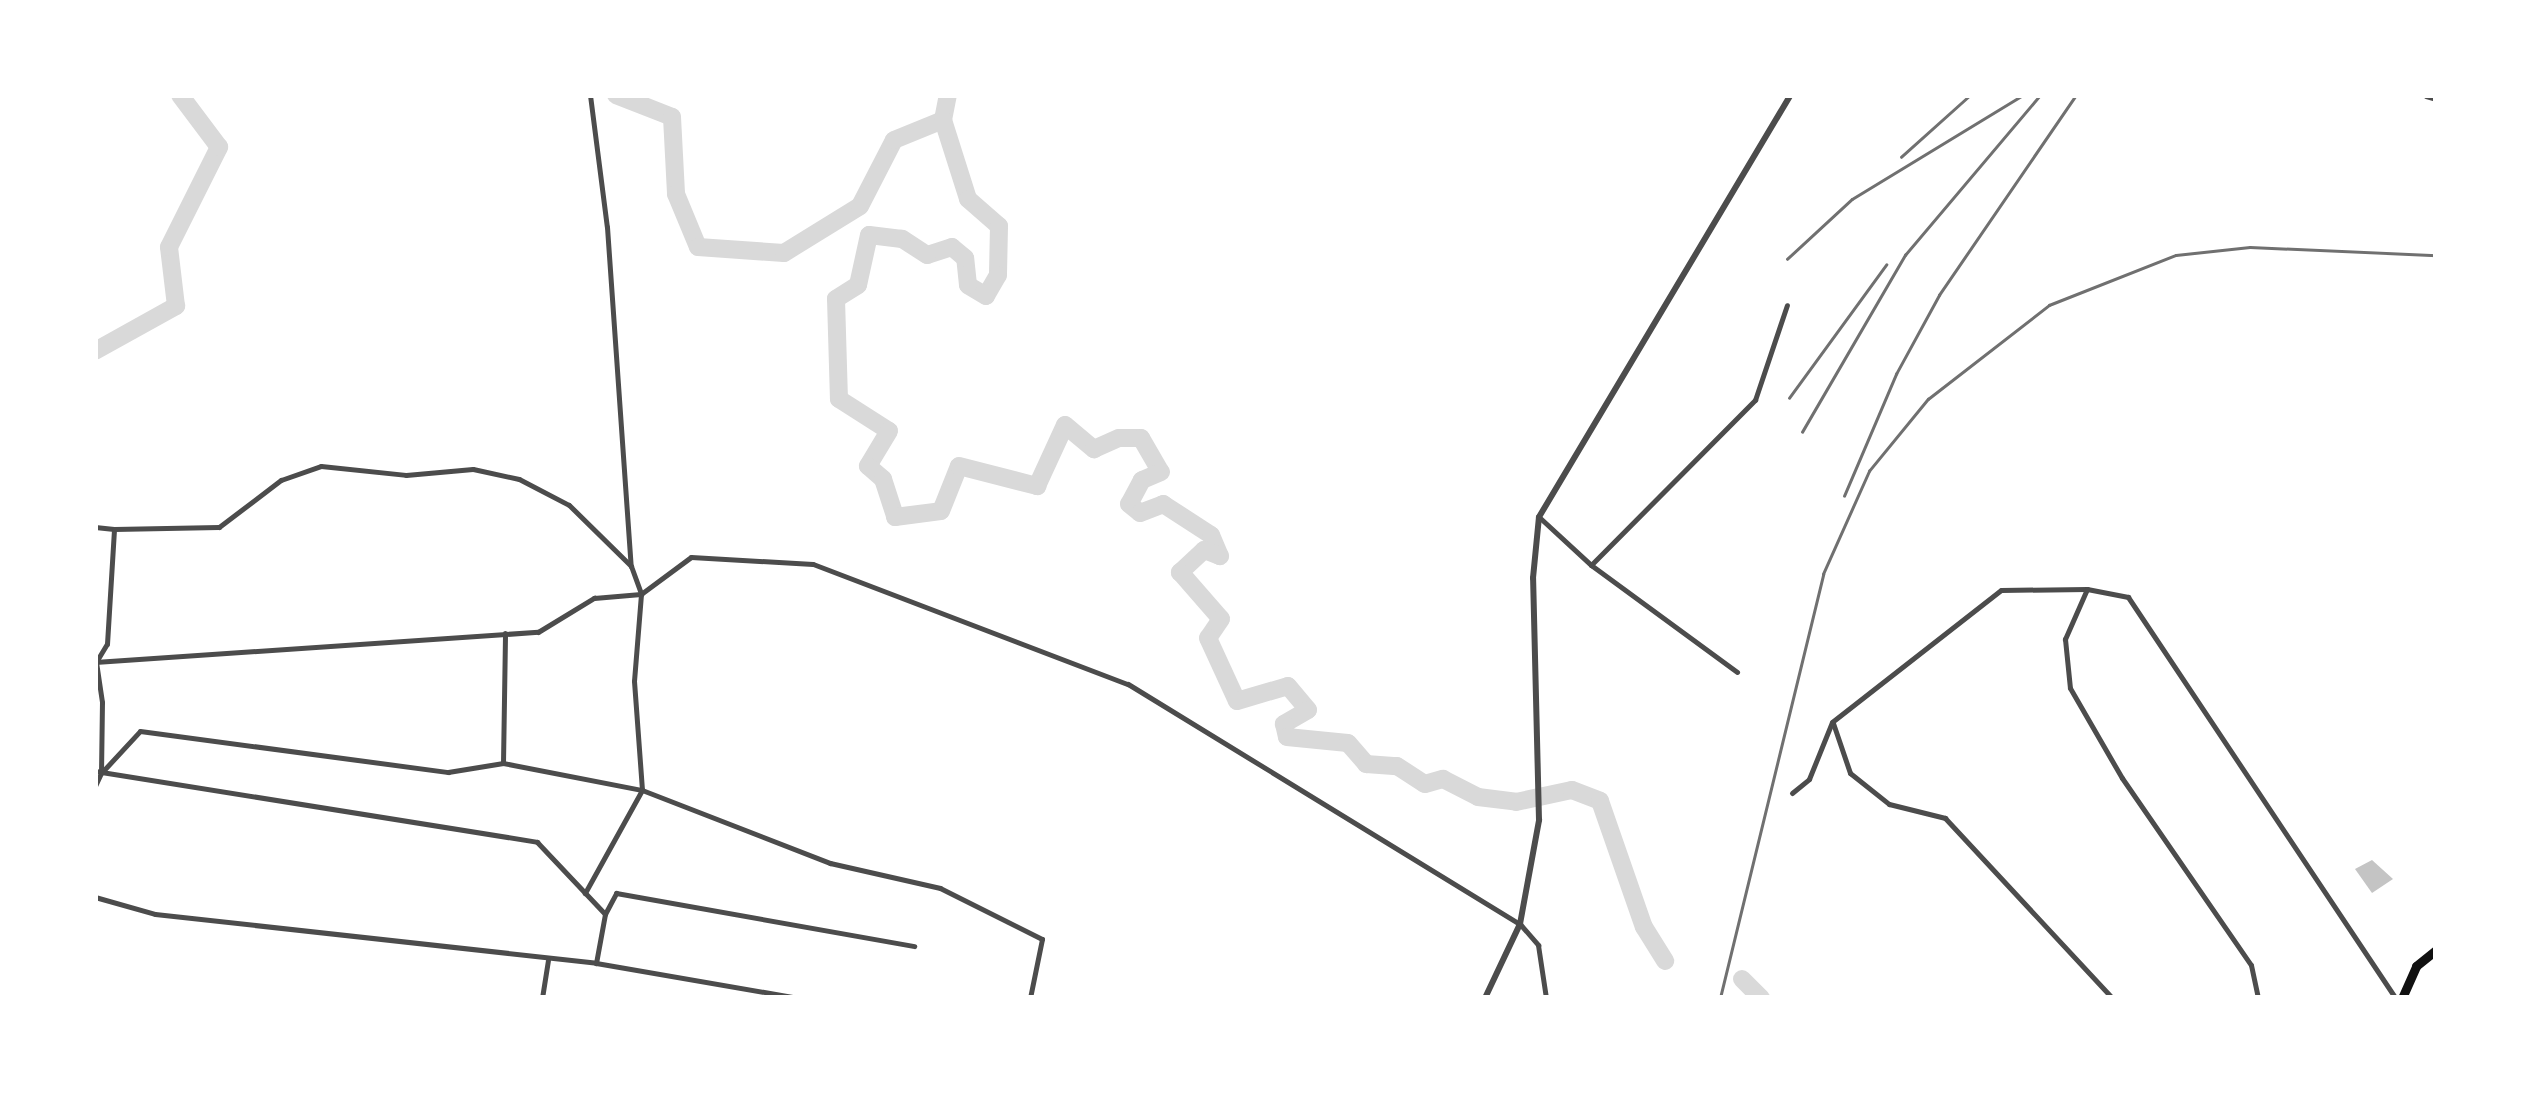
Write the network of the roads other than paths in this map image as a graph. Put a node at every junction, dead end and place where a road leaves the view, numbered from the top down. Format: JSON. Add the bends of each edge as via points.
{"nodes":[{"id":1,"x":1791,"y":95,"type":"edge"},
{"id":2,"x":2426,"y":96,"type":"edge"},
{"id":3,"x":590,"y":98,"type":"edge"},
{"id":4,"x":2436,"y":99,"type":"edge"},
{"id":5,"x":1787,"y":305,"type":"dead end"},
{"id":6,"x":1539,"y":517,"type":"junction"},
{"id":7,"x":95,"y":528,"type":"edge"},
{"id":8,"x":114,"y":529,"type":"junction"},
{"id":9,"x":631,"y":566,"type":"junction"},
{"id":10,"x":1590,"y":566,"type":"junction"},
{"id":11,"x":2087,"y":589,"type":"junction"},
{"id":12,"x":641,"y":594,"type":"junction"},
{"id":13,"x":505,"y":634,"type":"junction"},
{"id":14,"x":96,"y":662,"type":"edge"},
{"id":15,"x":1736,"y":672,"type":"dead end"},
{"id":16,"x":1832,"y":722,"type":"junction"},
{"id":17,"x":503,"y":763,"type":"junction"},
{"id":18,"x":98,"y":772,"type":"edge"},
{"id":19,"x":95,"y":786,"type":"edge"},
{"id":20,"x":642,"y":790,"type":"junction"},
{"id":21,"x":1792,"y":793,"type":"dead end"},
{"id":22,"x":585,"y":893,"type":"junction"},
{"id":23,"x":95,"y":897,"type":"edge"},
{"id":24,"x":604,"y":914,"type":"junction"},
{"id":25,"x":1520,"y":924,"type":"junction"},
{"id":26,"x":914,"y":946,"type":"dead end"},
{"id":27,"x":2436,"y":950,"type":"edge"},
{"id":28,"x":548,"y":960,"type":"junction"},
{"id":29,"x":596,"y":962,"type":"junction"},
{"id":30,"x":542,"y":998,"type":"edge"},
{"id":31,"x":798,"y":998,"type":"edge"},
{"id":32,"x":1030,"y":998,"type":"edge"},
{"id":33,"x":1486,"y":998,"type":"edge"},
{"id":34,"x":1546,"y":998,"type":"edge"},
{"id":35,"x":2112,"y":998,"type":"edge"},
{"id":36,"x":2258,"y":998,"type":"edge"},
{"id":37,"x":2398,"y":998,"type":"edge"}],
"edges":[{"from":1,"to":6,"type":"street"},
{"from":2,"to":4,"type":"street"},
{"from":3,"to":9,"type":"street","via":[[607,227]]},
{"from":5,"to":10,"type":"street","via":[[1755,400]]},
{"from":6,"to":10,"type":"street"},
{"from":6,"to":25,"type":"street","via":[[1533,578],[1540,820]]},
{"from":7,"to":8,"type":"street"},
{"from":8,"to":9,"type":"street","via":[[219,527],[281,480],[321,466],[406,475],[473,469],[548,491]]},
{"from":8,"to":14,"type":"street","via":[[107,644]]},
{"from":9,"to":12,"type":"street"},
{"from":10,"to":15,"type":"street"},
{"from":11,"to":16,"type":"street","via":[[2001,590]]},
{"from":11,"to":36,"type":"street","via":[[2065,639],[2070,688],[2122,778],[2251,964]]},
{"from":11,"to":37,"type":"street","via":[[2128,597]]},
{"from":12,"to":13,"type":"street","via":[[594,598],[538,632]]},
{"from":12,"to":20,"type":"street","via":[[634,681]]},
{"from":12,"to":25,"type":"street","via":[[691,557],[813,564],[832,571],[1128,684]]},
{"from":13,"to":14,"type":"street"},
{"from":13,"to":17,"type":"street"},
{"from":14,"to":18,"type":"street"},
{"from":16,"to":21,"type":"street","via":[[1809,779]]},
{"from":16,"to":35,"type":"street","via":[[1850,773],[1888,804],[1944,818]]},
{"from":17,"to":18,"type":"street","via":[[448,772],[140,731]]},
{"from":17,"to":20,"type":"street"},
{"from":18,"to":19,"type":"street"},
{"from":18,"to":22,"type":"street","via":[[537,842]]},
{"from":20,"to":22,"type":"street"},
{"from":20,"to":32,"type":"street","via":[[830,863],[940,888],[1042,939]]},
{"from":22,"to":24,"type":"street"},
{"from":23,"to":28,"type":"street","via":[[155,914]]},
{"from":24,"to":26,"type":"street","via":[[616,893]]},
{"from":24,"to":29,"type":"street"},
{"from":25,"to":33,"type":"street"},
{"from":25,"to":34,"type":"street","via":[[1538,944]]},
{"from":27,"to":37,"type":"main road","via":[[2416,966]]},
{"from":28,"to":29,"type":"street"},
{"from":28,"to":30,"type":"street"},
{"from":29,"to":31,"type":"street"}]}
